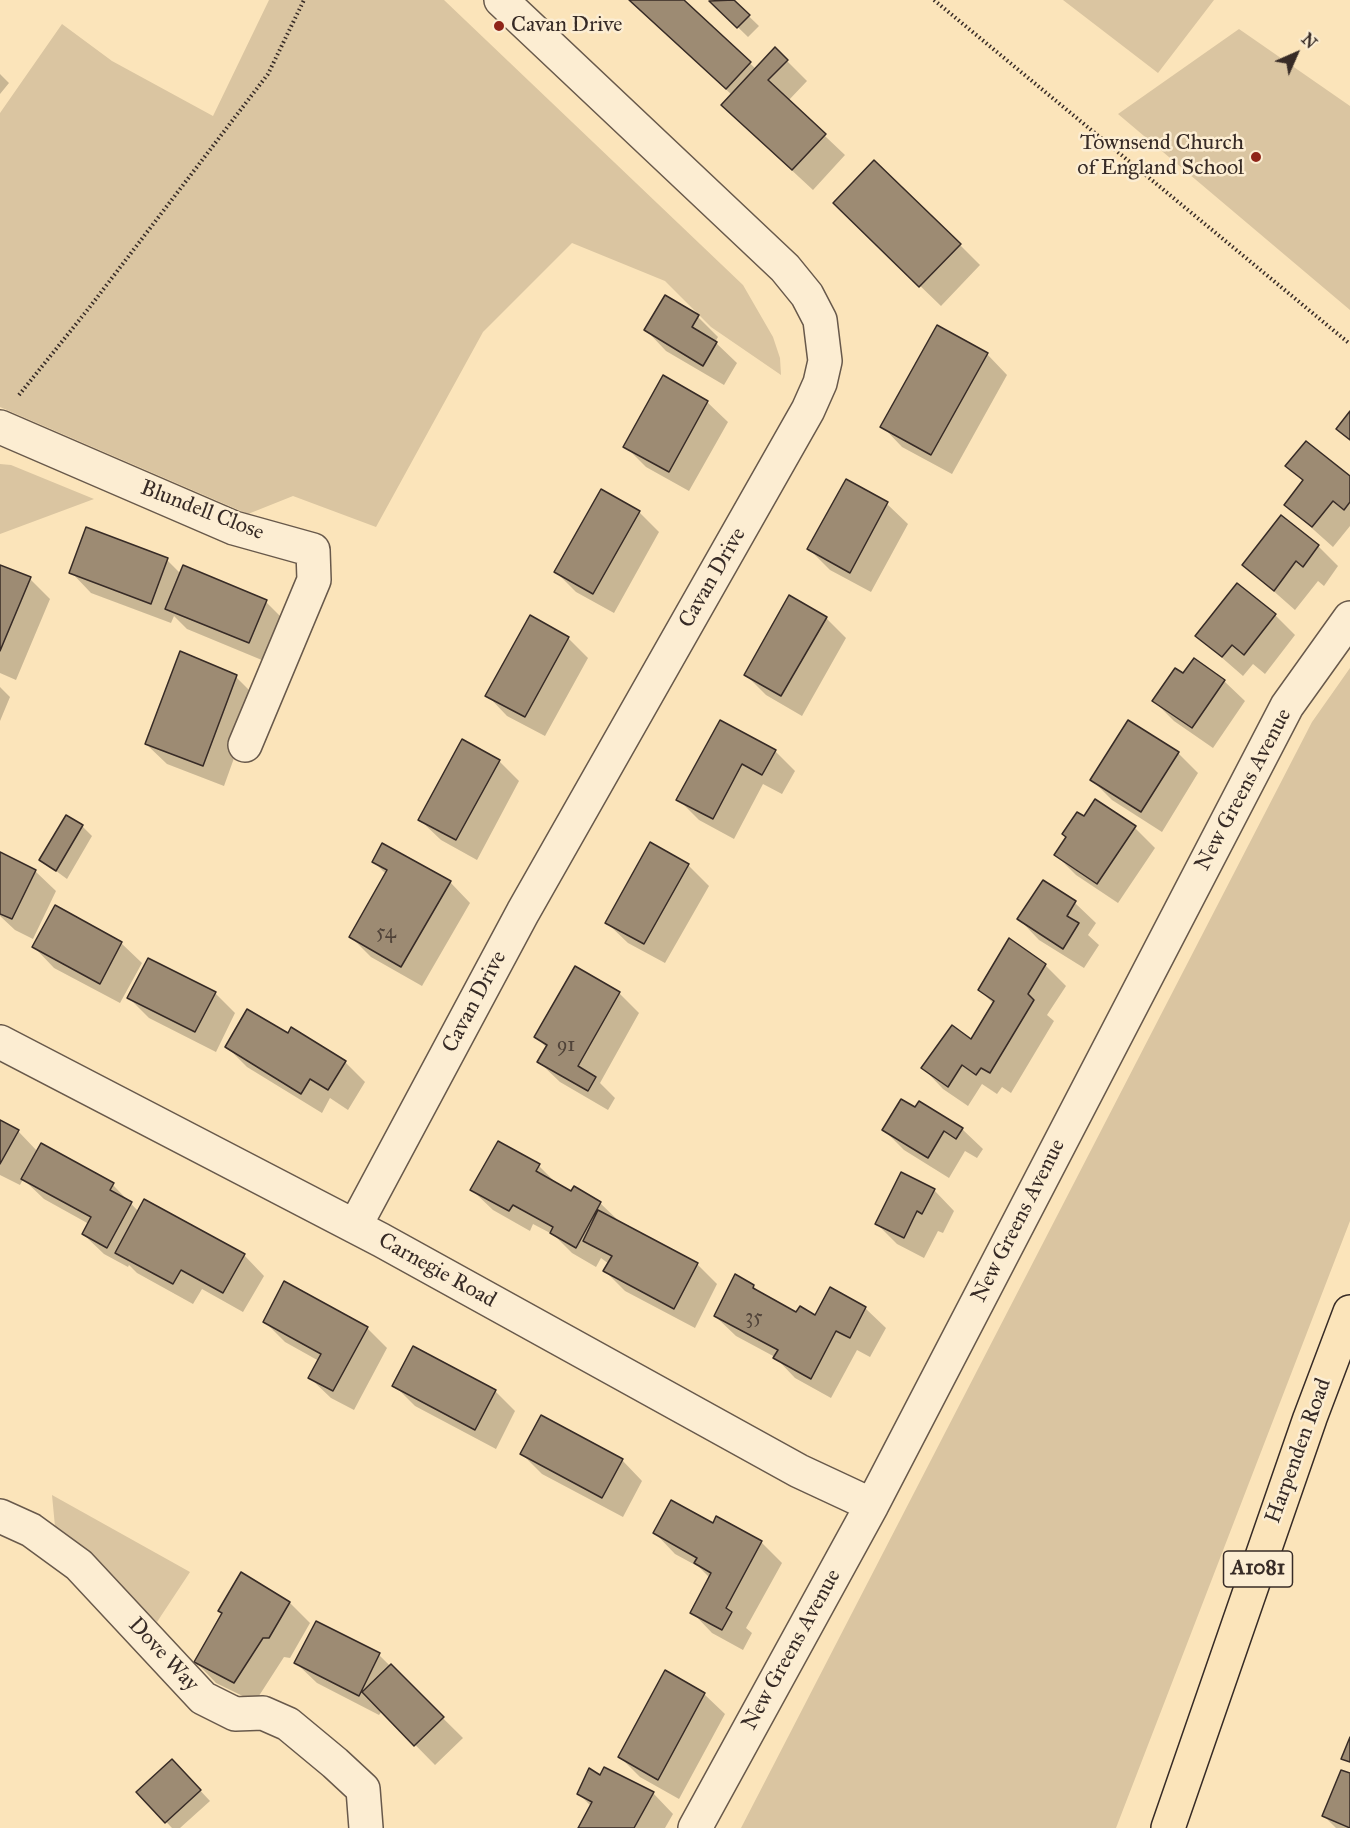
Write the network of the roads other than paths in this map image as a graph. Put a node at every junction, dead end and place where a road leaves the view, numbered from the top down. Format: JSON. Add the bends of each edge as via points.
{"nodes":[{"id":1,"x":501,"y":0,"type":"edge"},
{"id":2,"x":7,"y":413,"type":"edge"},
{"id":3,"x":1350,"y":618,"type":"edge"},
{"id":4,"x":245,"y":745,"type":"dead end"},
{"id":5,"x":0,"y":1042,"type":"edge"},
{"id":6,"x":355,"y":1226,"type":"junction"},
{"id":7,"x":1350,"y":1312,"type":"edge"},
{"id":8,"x":872,"y":1504,"type":"junction"},
{"id":9,"x":0,"y":1516,"type":"edge"},
{"id":10,"x":366,"y":1828,"type":"edge"},
{"id":11,"x":695,"y":1828,"type":"edge"},
{"id":12,"x":1168,"y":1828,"type":"edge"}],
"edges":[{"from":1,"to":6,"type":"street","name":"Cavan Drive","via":[[785,268],[807,295],[820,320],[825,361],[808,410],[523,912]]},
{"from":2,"to":4,"type":"street","name":"Blundell Close","via":[[234,528],[313,550],[314,580]]},
{"from":3,"to":8,"type":"street","name":"New Greens Avenue","via":[[1287,706]]},
{"from":5,"to":6,"type":"street","name":"Carnegie Road"},
{"from":6,"to":8,"type":"street","name":"Carnegie Road","via":[[799,1471]]},
{"from":7,"to":12,"type":"main road","name":"Harpenden Road","number":"A1081"},
{"from":8,"to":11,"type":"street","name":"New Greens Avenue"},
{"from":9,"to":10,"type":"street","name":"Dove Way","via":[[31,1530],[79,1565],[203,1698],[235,1714],[263,1713],[288,1724],[335,1763],[363,1789]]}]}
